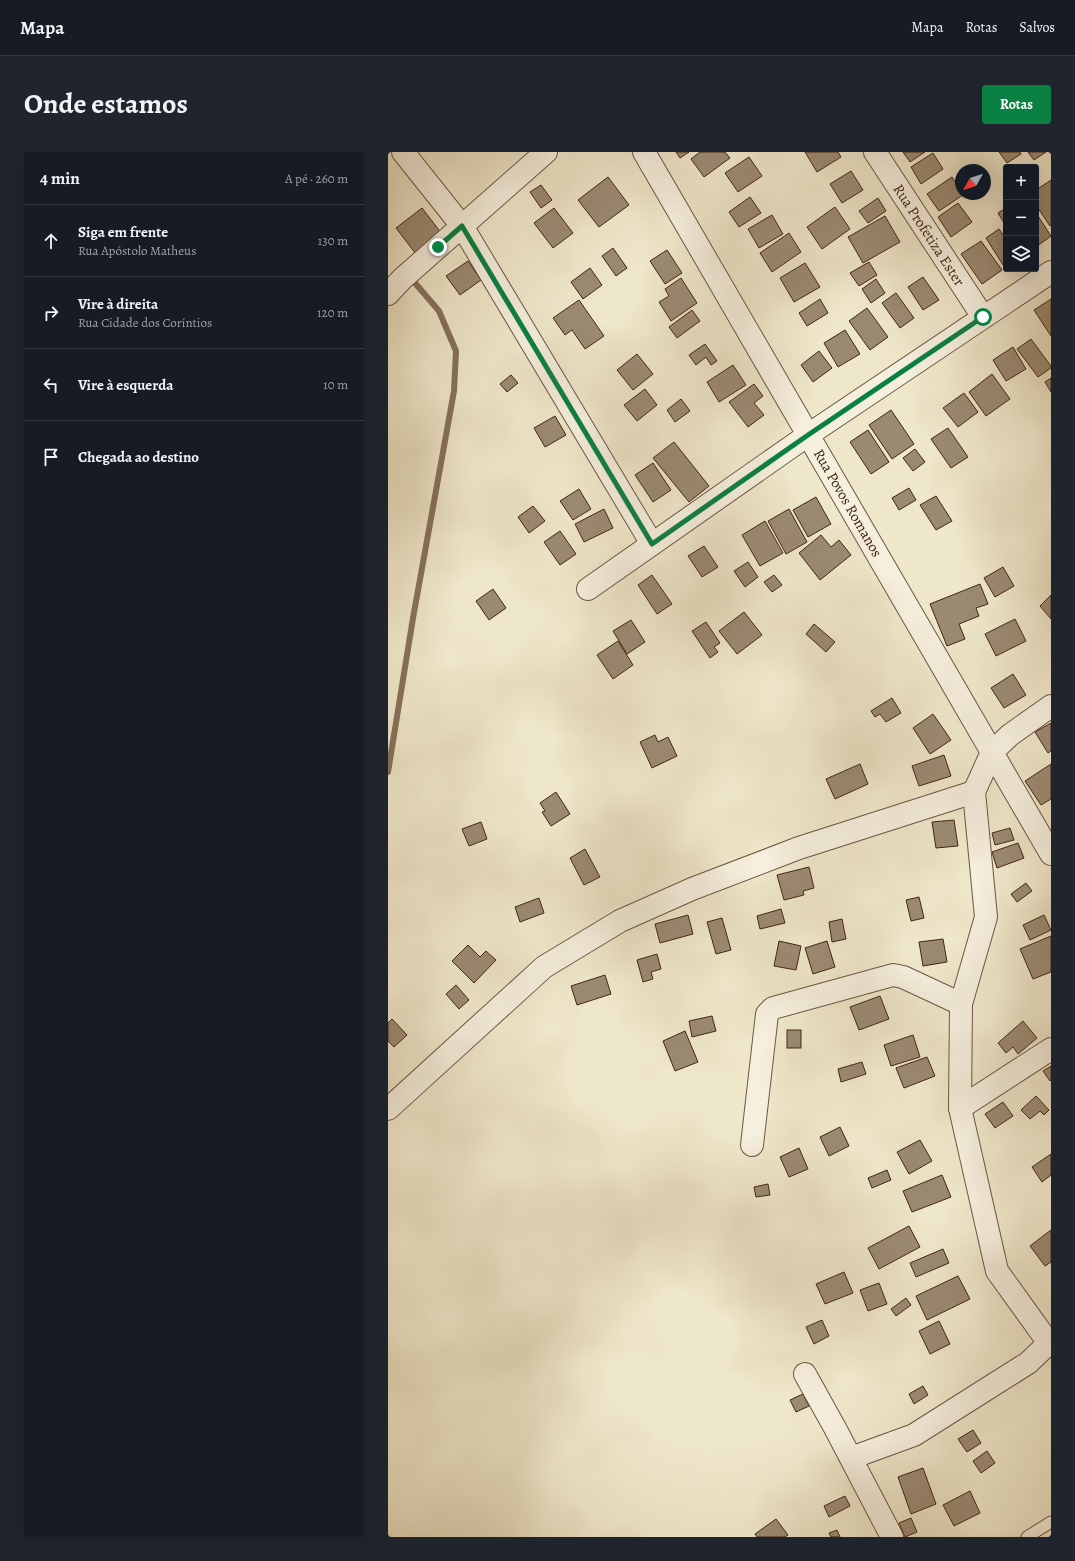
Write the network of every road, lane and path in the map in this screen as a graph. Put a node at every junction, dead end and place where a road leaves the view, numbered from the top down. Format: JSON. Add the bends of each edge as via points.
{"nodes":[{"id":1,"x":403,"y":152,"type":"edge"},
{"id":2,"x":546,"y":152,"type":"edge"},
{"id":3,"x":644,"y":152,"type":"edge"},
{"id":4,"x":875,"y":152,"type":"edge"},
{"id":5,"x":462,"y":226,"type":"junction"},
{"id":6,"x":1051,"y":272,"type":"edge"},
{"id":7,"x":388,"y":294,"type":"edge"},
{"id":8,"x":983,"y":317,"type":"junction"},
{"id":9,"x":808,"y":435,"type":"junction"},
{"id":10,"x":652,"y":544,"type":"junction"},
{"id":11,"x":588,"y":589,"type":"dead end"},
{"id":12,"x":1051,"y":706,"type":"edge"},
{"id":13,"x":992,"y":752,"type":"junction"},
{"id":14,"x":974,"y":792,"type":"junction"},
{"id":15,"x":1051,"y":854,"type":"edge"},
{"id":16,"x":961,"y":1004,"type":"junction"},
{"id":17,"x":1051,"y":1050,"type":"edge"},
{"id":18,"x":960,"y":1108,"type":"junction"},
{"id":19,"x":388,"y":1109,"type":"edge"},
{"id":20,"x":752,"y":1145,"type":"dead end"},
{"id":21,"x":1049,"y":1345,"type":"edge"},
{"id":22,"x":805,"y":1374,"type":"dead end"},
{"id":23,"x":852,"y":1458,"type":"junction"},
{"id":24,"x":1051,"y":1522,"type":"edge"},
{"id":25,"x":892,"y":1537,"type":"edge"},
{"id":26,"x":1027,"y":1537,"type":"edge"}],
"edges":[{"from":1,"to":5,"type":"street"},
{"from":2,"to":5,"type":"street"},
{"from":3,"to":9,"type":"street","name":"Rua Povos Romanos"},
{"from":4,"to":8,"type":"street","name":"Rua Profetiza Ester"},
{"from":5,"to":7,"type":"street"},
{"from":5,"to":10,"type":"street"},
{"from":6,"to":8,"type":"street"},
{"from":8,"to":9,"type":"street"},
{"from":9,"to":10,"type":"street"},
{"from":9,"to":13,"type":"street","name":"Rua Povos Romanos"},
{"from":10,"to":11,"type":"street"},
{"from":12,"to":13,"type":"street","via":[[1010,735]]},
{"from":13,"to":14,"type":"street"},
{"from":13,"to":15,"type":"street","name":"Rua Povos Romanos"},
{"from":14,"to":16,"type":"street","via":[[986,917]]},
{"from":14,"to":19,"type":"street","via":[[799,848],[692,889],[620,922],[544,967]]},
{"from":16,"to":18,"type":"street"},
{"from":16,"to":20,"type":"street","via":[[903,977],[892,975],[773,1008],[767,1014]]},
{"from":17,"to":18,"type":"street"},
{"from":18,"to":21,"type":"street","via":[[996,1271]]},
{"from":21,"to":23,"type":"street","via":[[1028,1363],[914,1435]]},
{"from":22,"to":23,"type":"street"},
{"from":23,"to":25,"type":"street"},
{"from":24,"to":26,"type":"lane"}]}
